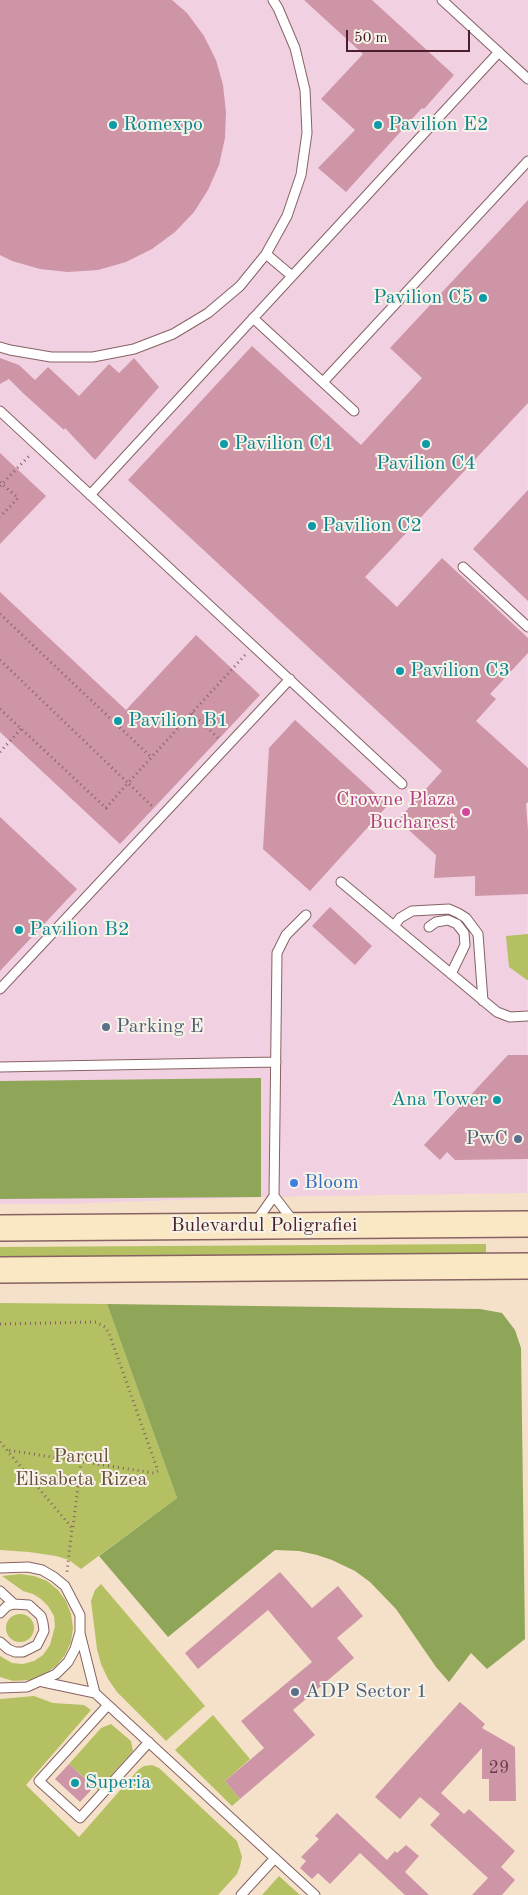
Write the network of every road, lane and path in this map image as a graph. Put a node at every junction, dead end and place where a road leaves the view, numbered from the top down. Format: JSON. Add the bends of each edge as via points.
{"nodes":[{"id":1,"x":273,"y":0,"type":"edge"},
{"id":2,"x":442,"y":0,"type":"edge"},
{"id":3,"x":499,"y":52,"type":"junction"},
{"id":4,"x":528,"y":79,"type":"edge"},
{"id":5,"x":528,"y":161,"type":"edge"},
{"id":6,"x":266,"y":254,"type":"junction"},
{"id":7,"x":292,"y":276,"type":"junction"},
{"id":8,"x":253,"y":318,"type":"junction"},
{"id":9,"x":0,"y":347,"type":"edge"},
{"id":10,"x":323,"y":382,"type":"junction"},
{"id":11,"x":0,"y":411,"type":"edge"},
{"id":12,"x":354,"y":411,"type":"dead end"},
{"id":13,"x":38,"y":447,"type":"junction"},
{"id":14,"x":1,"y":484,"type":"edge"},
{"id":15,"x":90,"y":495,"type":"junction"},
{"id":16,"x":0,"y":517,"type":"edge"},
{"id":17,"x":463,"y":567,"type":"dead end"},
{"id":18,"x":0,"y":614,"type":"edge"},
{"id":19,"x":528,"y":627,"type":"edge"},
{"id":20,"x":254,"y":645,"type":"junction"},
{"id":21,"x":0,"y":660,"type":"edge"},
{"id":22,"x":290,"y":679,"type":"junction"},
{"id":23,"x":0,"y":709,"type":"edge"},
{"id":24,"x":192,"y":713,"type":"junction"},
{"id":25,"x":21,"y":729,"type":"junction"},
{"id":26,"x":227,"y":747,"type":"junction"},
{"id":27,"x":0,"y":752,"type":"edge"},
{"id":28,"x":151,"y":757,"type":"junction"},
{"id":29,"x":128,"y":782,"type":"junction"},
{"id":30,"x":402,"y":784,"type":"dead end"},
{"id":31,"x":163,"y":815,"type":"junction"},
{"id":32,"x":341,"y":882,"type":"dead end"},
{"id":33,"x":306,"y":915,"type":"dead end"},
{"id":34,"x":394,"y":926,"type":"junction"},
{"id":35,"x":429,"y":927,"type":"dead end"},
{"id":36,"x":451,"y":974,"type":"junction"},
{"id":37,"x":0,"y":989,"type":"edge"},
{"id":38,"x":483,"y":1001,"type":"junction"},
{"id":39,"x":528,"y":1016,"type":"edge"},
{"id":40,"x":276,"y":1062,"type":"junction"},
{"id":41,"x":0,"y":1067,"type":"edge"},
{"id":42,"x":274,"y":1196,"type":"junction"},
{"id":43,"x":528,"y":1224,"type":"edge"},
{"id":44,"x":253,"y":1226,"type":"junction"},
{"id":45,"x":297,"y":1226,"type":"junction"},
{"id":46,"x":0,"y":1228,"type":"edge"},
{"id":47,"x":528,"y":1266,"type":"edge"},
{"id":48,"x":0,"y":1270,"type":"edge"},
{"id":49,"x":0,"y":1324,"type":"edge"},
{"id":50,"x":0,"y":1442,"type":"edge"},
{"id":51,"x":7,"y":1450,"type":"junction"},
{"id":52,"x":81,"y":1462,"type":"junction"},
{"id":53,"x":72,"y":1528,"type":"junction"},
{"id":54,"x":0,"y":1568,"type":"edge"},
{"id":55,"x":65,"y":1586,"type":"junction"},
{"id":56,"x":0,"y":1591,"type":"edge"},
{"id":57,"x":14,"y":1604,"type":"junction"},
{"id":58,"x":0,"y":1613,"type":"edge"},
{"id":59,"x":80,"y":1632,"type":"junction"},
{"id":60,"x":0,"y":1642,"type":"edge"},
{"id":61,"x":43,"y":1682,"type":"junction"},
{"id":62,"x":0,"y":1688,"type":"edge"},
{"id":63,"x":95,"y":1693,"type":"junction"},
{"id":64,"x":108,"y":1705,"type":"junction"},
{"id":65,"x":149,"y":1742,"type":"junction"},
{"id":66,"x":275,"y":1858,"type":"junction"},
{"id":67,"x":241,"y":1895,"type":"edge"},
{"id":68,"x":315,"y":1895,"type":"edge"}],
"edges":[{"from":1,"to":6,"type":"lane","via":[[296,48],[305,90],[307,133],[300,175],[287,216]]},
{"from":2,"to":3,"type":"lane"},
{"from":3,"to":4,"type":"lane"},
{"from":3,"to":7,"type":"lane"},
{"from":5,"to":10,"type":"lane"},
{"from":6,"to":7,"type":"lane"},
{"from":6,"to":9,"type":"lane","via":[[240,286],[208,313],[172,334],[134,349],[93,357],[51,357]]},
{"from":7,"to":8,"type":"lane"},
{"from":8,"to":10,"type":"lane"},
{"from":8,"to":15,"type":"lane"},
{"from":10,"to":12,"type":"lane"},
{"from":11,"to":13,"type":"lane"},
{"from":13,"to":14,"type":"path"},
{"from":13,"to":15,"type":"lane"},
{"from":14,"to":16,"type":"path","via":[[18,498]]},
{"from":15,"to":20,"type":"lane"},
{"from":17,"to":19,"type":"lane"},
{"from":18,"to":28,"type":"path"},
{"from":20,"to":22,"type":"lane"},
{"from":20,"to":24,"type":"path"},
{"from":21,"to":29,"type":"path"},
{"from":22,"to":26,"type":"lane"},
{"from":22,"to":30,"type":"lane"},
{"from":23,"to":25,"type":"path"},
{"from":24,"to":26,"type":"path"},
{"from":24,"to":28,"type":"path"},
{"from":25,"to":27,"type":"path"},
{"from":25,"to":29,"type":"path","via":[[106,808]]},
{"from":26,"to":31,"type":"lane"},
{"from":28,"to":29,"type":"path"},
{"from":29,"to":31,"type":"path"},
{"from":31,"to":37,"type":"lane"},
{"from":32,"to":34,"type":"lane"},
{"from":33,"to":40,"type":"lane","via":[[286,935],[277,952]]},
{"from":34,"to":36,"type":"lane"},
{"from":34,"to":38,"type":"lane","via":[[412,911],[448,909],[466,918],[478,934]]},
{"from":35,"to":36,"type":"lane","via":[[448,920],[457,924],[464,933],[465,945]]},
{"from":36,"to":38,"type":"lane"},
{"from":38,"to":39,"type":"lane","via":[[504,1016]]},
{"from":40,"to":41,"type":"lane"},
{"from":40,"to":42,"type":"lane"},
{"from":42,"to":44,"type":"lane"},
{"from":42,"to":45,"type":"lane"},
{"from":43,"to":45,"type":"main road","name":"Bulevardul Poligrafiei"},
{"from":44,"to":45,"type":"main road","name":"Bulevardul Poligrafiei"},
{"from":44,"to":46,"type":"main road","name":"Bulevardul Poligrafiei"},
{"from":47,"to":48,"type":"main road","name":"Bulevardul Poligrafiei"},
{"from":49,"to":52,"type":"path","via":[[96,1322],[109,1333],[158,1471]]},
{"from":50,"to":51,"type":"path"},
{"from":51,"to":52,"type":"path"},
{"from":51,"to":53,"type":"path"},
{"from":52,"to":53,"type":"path"},
{"from":53,"to":55,"type":"path"},
{"from":54,"to":55,"type":"lane","via":[[42,1570]]},
{"from":55,"to":59,"type":"lane","via":[[80,1615]]},
{"from":56,"to":57,"type":"lane"},
{"from":57,"to":58,"type":"lane"},
{"from":57,"to":60,"type":"lane","via":[[29,1605],[41,1616],[44,1623],[41,1638],[37,1645],[23,1652],[8,1649]]},
{"from":59,"to":61,"type":"lane","via":[[68,1662]]},
{"from":59,"to":63,"type":"lane"},
{"from":61,"to":62,"type":"lane","via":[[28,1687]]},
{"from":61,"to":63,"type":"lane"},
{"from":63,"to":64,"type":"lane"},
{"from":64,"to":65,"type":"lane"},
{"from":64,"to":65,"type":"lane","via":[[39,1781],[80,1818]]},
{"from":65,"to":66,"type":"lane"},
{"from":66,"to":67,"type":"lane"},
{"from":66,"to":68,"type":"lane"}]}
